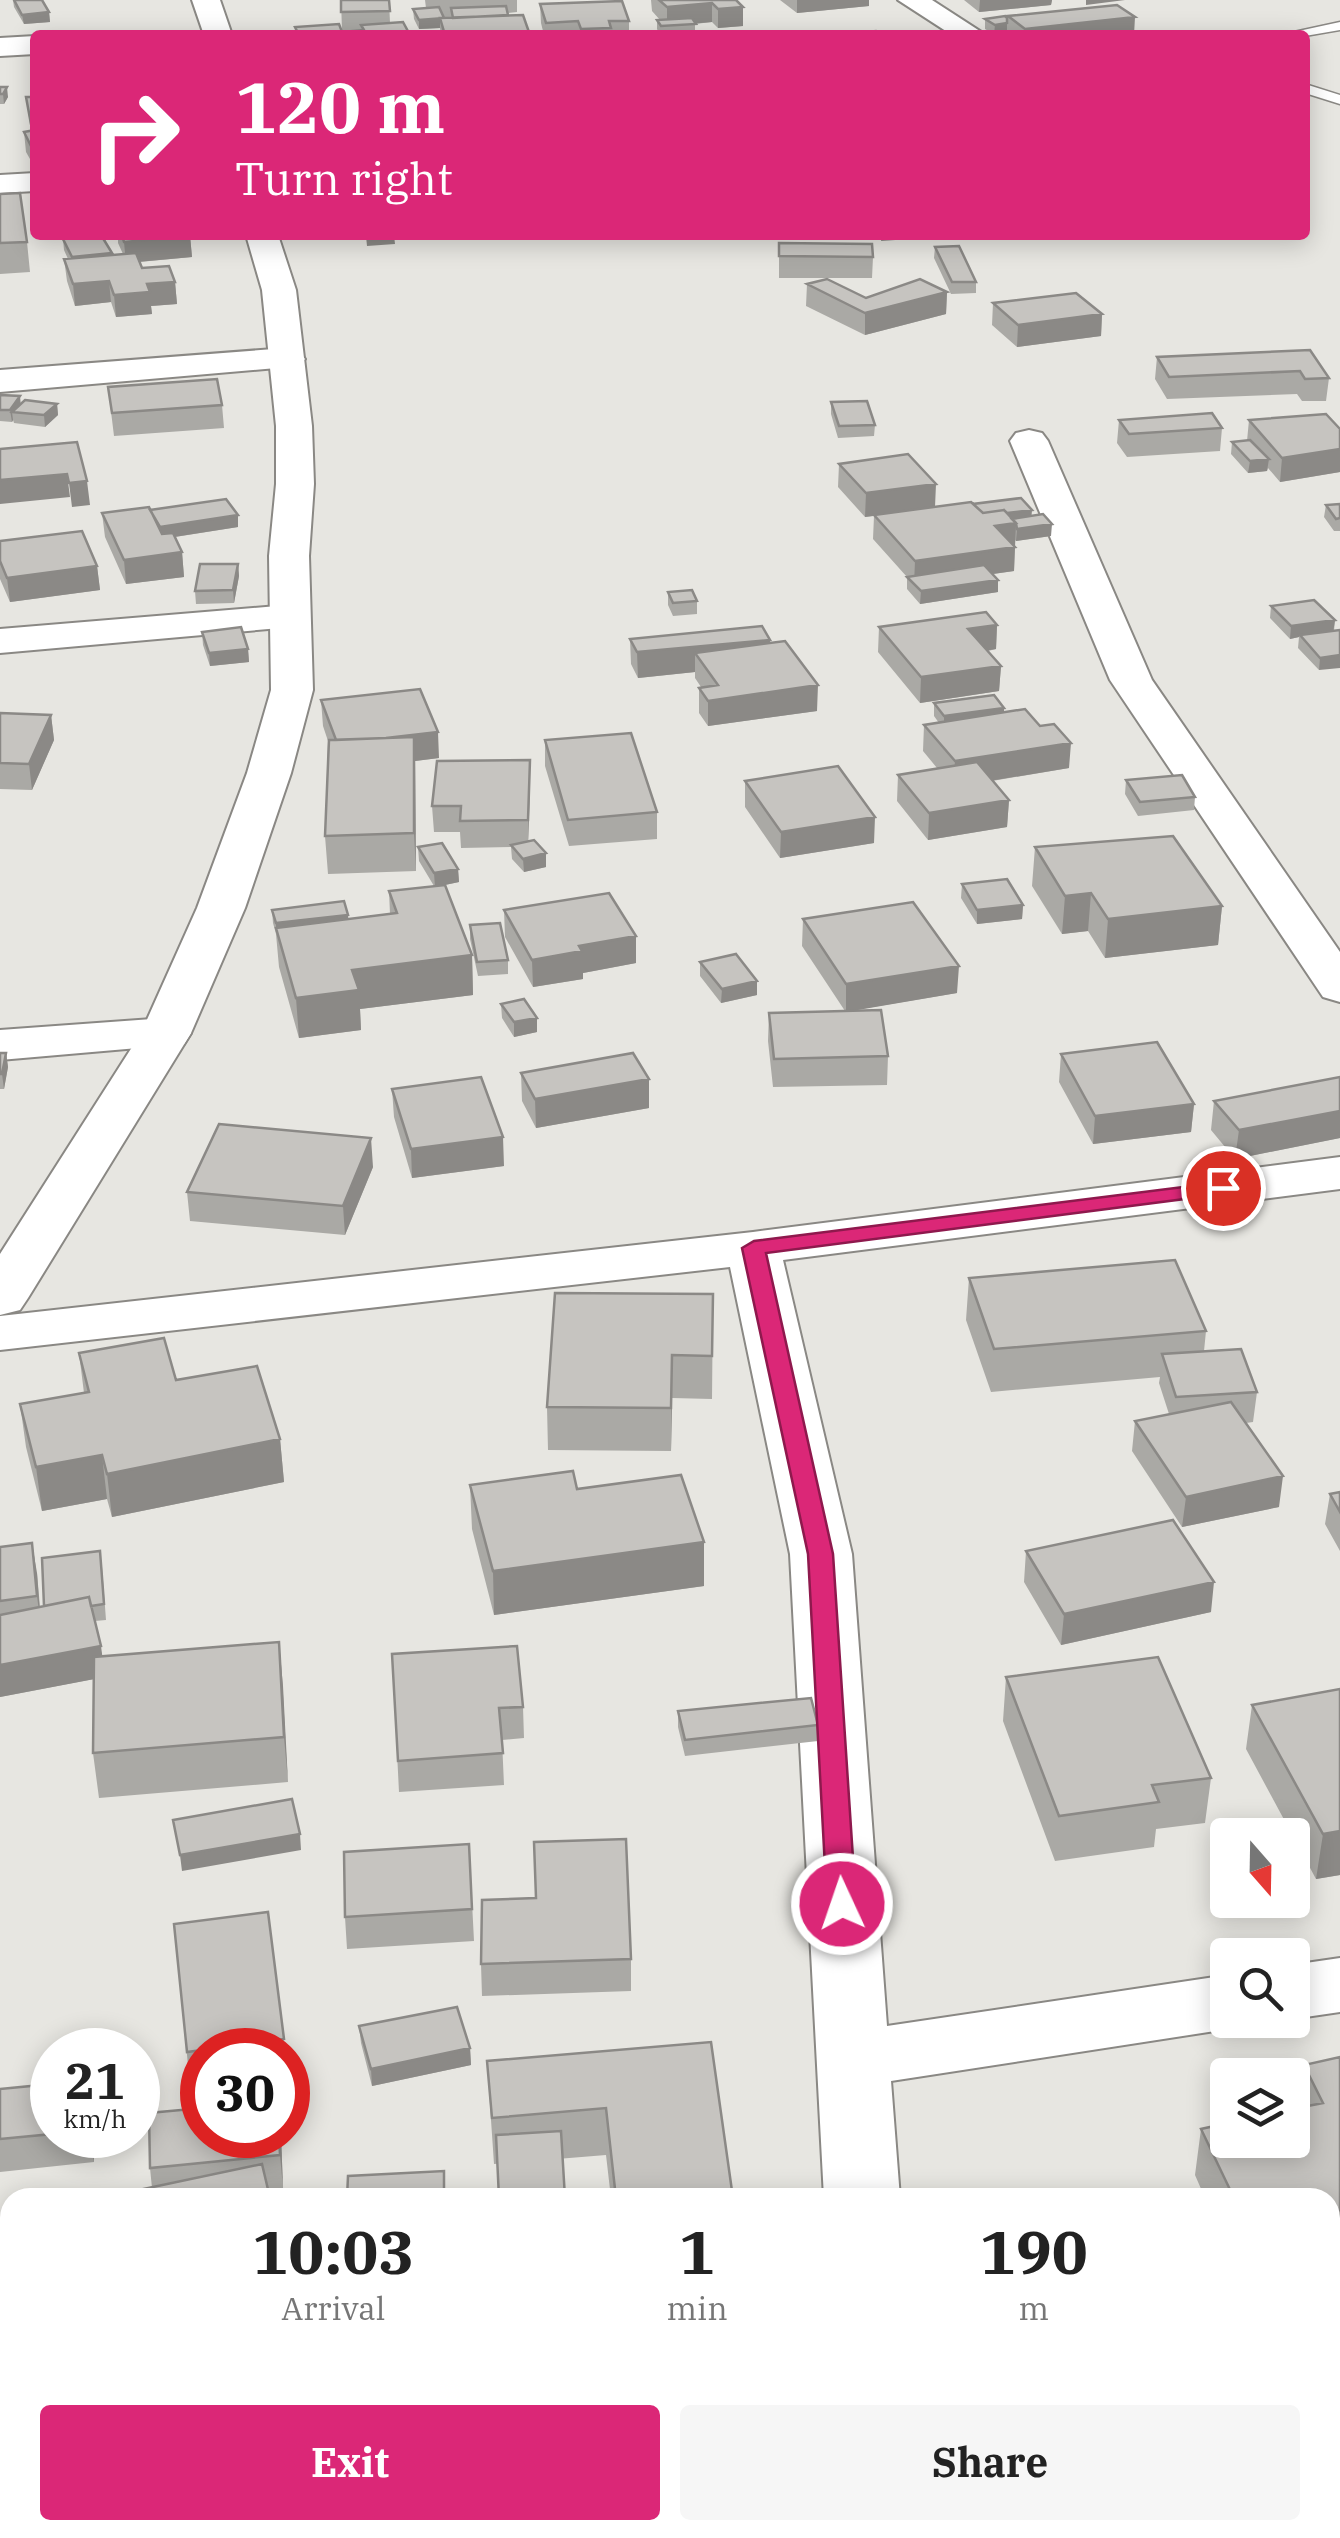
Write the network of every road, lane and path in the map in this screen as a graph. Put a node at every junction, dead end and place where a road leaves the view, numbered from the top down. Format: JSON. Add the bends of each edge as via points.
{"nodes":[{"id":1,"x":206,"y":0,"type":"edge"},
{"id":2,"x":912,"y":0,"type":"edge"},
{"id":3,"x":1340,"y":26,"type":"edge"},
{"id":4,"x":216,"y":30,"type":"edge"},
{"id":5,"x":963,"y":30,"type":"edge"},
{"id":6,"x":1310,"y":31,"type":"edge"},
{"id":7,"x":30,"y":45,"type":"edge"},
{"id":8,"x":0,"y":47,"type":"edge"},
{"id":9,"x":1310,"y":90,"type":"edge"},
{"id":10,"x":1340,"y":100,"type":"edge"},
{"id":11,"x":30,"y":182,"type":"edge"},
{"id":12,"x":0,"y":184,"type":"edge"},
{"id":13,"x":264,"y":240,"type":"edge"},
{"id":14,"x":287,"y":359,"type":"junction"},
{"id":15,"x":0,"y":381,"type":"edge"},
{"id":16,"x":1028,"y":441,"type":"dead end"},
{"id":17,"x":289,"y":617,"type":"junction"},
{"id":18,"x":0,"y":641,"type":"edge"},
{"id":19,"x":1340,"y":987,"type":"edge"},
{"id":20,"x":166,"y":1033,"type":"junction"},
{"id":21,"x":0,"y":1045,"type":"edge"},
{"id":22,"x":1340,"y":1173,"type":"edge"},
{"id":23,"x":754,"y":1248,"type":"junction"},
{"id":24,"x":0,"y":1298,"type":"edge"},
{"id":25,"x":0,"y":1334,"type":"edge"},
{"id":26,"x":1340,"y":1985,"type":"edge"},
{"id":27,"x":1310,"y":1989,"type":"edge"},
{"id":28,"x":1210,"y":2005,"type":"edge"},
{"id":29,"x":851,"y":2060,"type":"junction"},
{"id":30,"x":861,"y":2188,"type":"edge"}],
"edges":[{"from":1,"to":4,"type":"street"},
{"from":2,"to":5,"type":"street"},
{"from":3,"to":6,"type":"lane"},
{"from":7,"to":8,"type":"street"},
{"from":9,"to":10,"type":"lane"},
{"from":11,"to":12,"type":"street"},
{"from":13,"to":14,"type":"street","via":[[279,290]]},
{"from":14,"to":15,"type":"street"},
{"from":14,"to":17,"type":"street","via":[[295,484]]},
{"from":16,"to":19,"type":"street","via":[[1132,680]]},
{"from":17,"to":18,"type":"street"},
{"from":17,"to":20,"type":"street","via":[[292,690],[269,772],[221,908]]},
{"from":20,"to":21,"type":"street"},
{"from":20,"to":24,"type":"street"},
{"from":22,"to":23,"type":"street"},
{"from":23,"to":25,"type":"street"},
{"from":23,"to":29,"type":"street","via":[[821,1554]]},
{"from":26,"to":27,"type":"street"},
{"from":28,"to":29,"type":"street"},
{"from":29,"to":30,"type":"street"}]}
